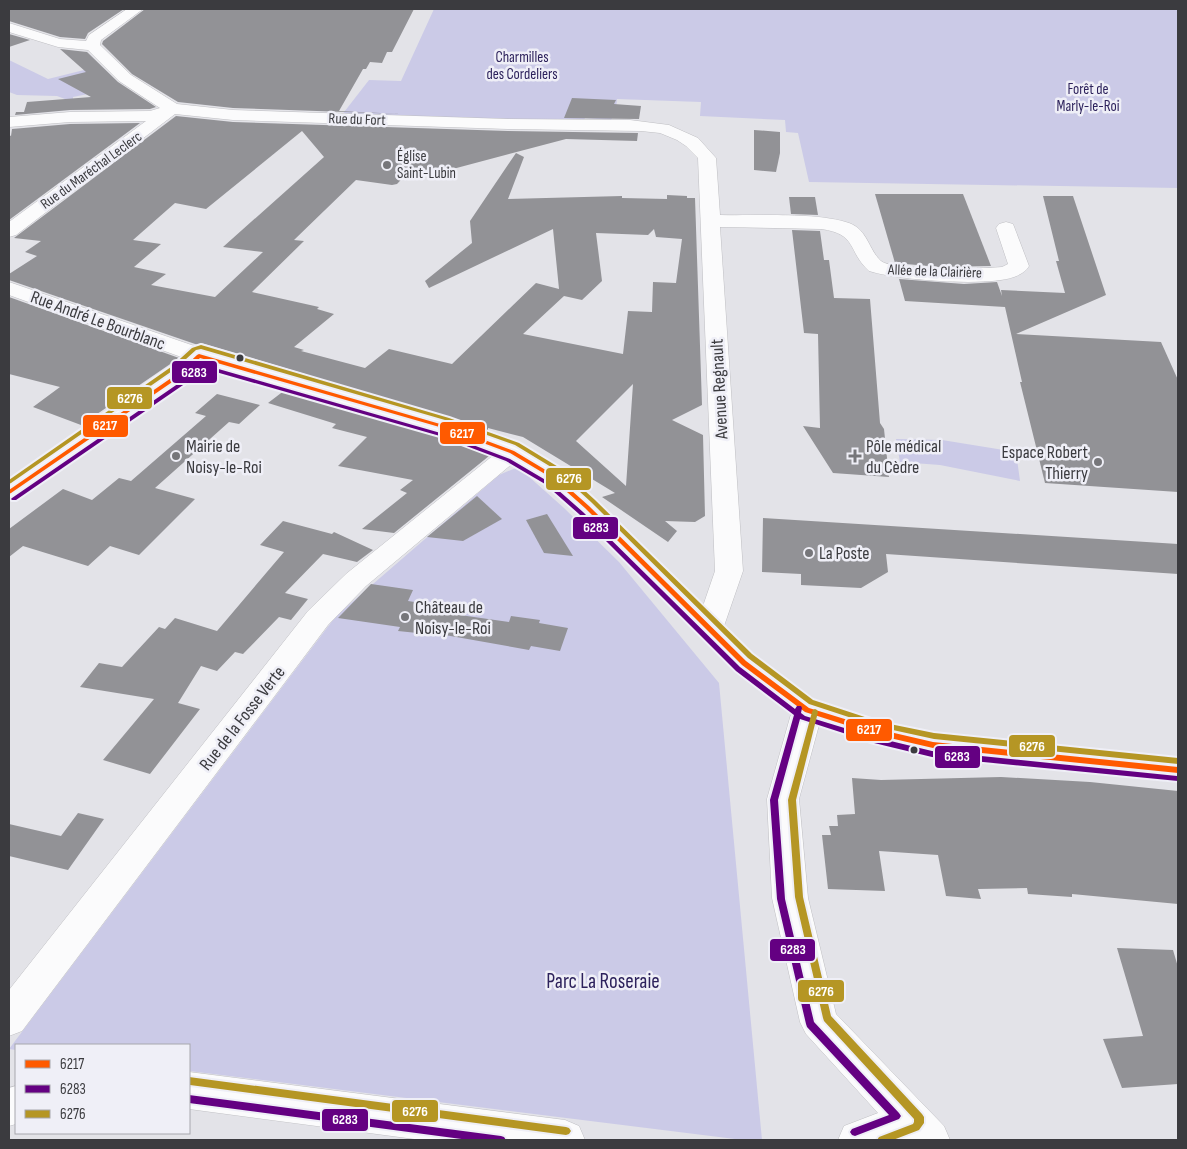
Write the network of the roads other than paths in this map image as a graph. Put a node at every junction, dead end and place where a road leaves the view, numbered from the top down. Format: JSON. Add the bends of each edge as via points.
{"nodes":[{"id":1,"x":136,"y":9,"type":"edge"},
{"id":2,"x":9,"y":27,"type":"edge"},
{"id":3,"x":92,"y":46,"type":"junction"},
{"id":4,"x":173,"y":109,"type":"junction"},
{"id":5,"x":9,"y":122,"type":"edge"},
{"id":6,"x":701,"y":148,"type":"joint"},
{"id":7,"x":711,"y":221,"type":"junction"},
{"id":8,"x":1006,"y":228,"type":"dead end"},
{"id":9,"x":9,"y":231,"type":"edge"},
{"id":10,"x":9,"y":288,"type":"edge"},
{"id":11,"x":199,"y":356,"type":"junction"},
{"id":12,"x":512,"y":452,"type":"junction"},
{"id":13,"x":11,"y":488,"type":"edge"},
{"id":14,"x":708,"y":629,"type":"junction"},
{"id":15,"x":807,"y":710,"type":"junction"},
{"id":16,"x":1178,"y":770,"type":"edge"},
{"id":17,"x":9,"y":1019,"type":"edge"},
{"id":18,"x":190,"y":1090,"type":"edge"},
{"id":19,"x":921,"y":1130,"type":"edge"},
{"id":20,"x":565,"y":1140,"type":"edge"},
{"id":21,"x":858,"y":1140,"type":"edge"}],
"edges":[{"from":1,"to":3,"type":"street","via":[[94,38]]},
{"from":2,"to":3,"type":"street","via":[[58,43]]},
{"from":3,"to":4,"type":"street","via":[[125,78]]},
{"from":4,"to":5,"type":"street","name":"Rue du Fort","via":[[152,116]]},
{"from":4,"to":6,"type":"street","name":"Rue du Fort","via":[[242,115],[650,126],[671,130]]},
{"from":4,"to":9,"type":"street","name":"Rue du Maréchal Leclerc"},
{"from":6,"to":7,"type":"street","name":"Avenue Regnault","via":[[707,158]]},
{"from":7,"to":8,"type":"street","name":"Allée de la Clairière","via":[[835,225],[856,234],[870,262],[878,269],[972,274],[1007,273],[1019,266]]},
{"from":7,"to":14,"type":"street","name":"Avenue Regnault","via":[[730,571]]},
{"from":10,"to":11,"type":"street","name":"Rue André Le Bourblanc"},
{"from":11,"to":12,"type":"street","name":"Rue André Le Bourblanc","via":[[445,427]]},
{"from":11,"to":13,"type":"street","via":[[179,375]]},
{"from":12,"to":14,"type":"street","name":"Rue André Le Bourblanc","via":[[552,476],[587,507]]},
{"from":12,"to":17,"type":"street","name":"Rue de la Fosse Verte","via":[[356,580],[318,618]]},
{"from":14,"to":15,"type":"street","name":"Rue André Le Bourblanc","via":[[744,663]]},
{"from":15,"to":16,"type":"street","name":"Rue André Le Bourblanc","via":[[933,745]]},
{"from":15,"to":19,"type":"street","via":[[783,799],[790,898],[819,1022]]},
{"from":18,"to":20,"type":"street"},
{"from":19,"to":21,"type":"street"}]}
